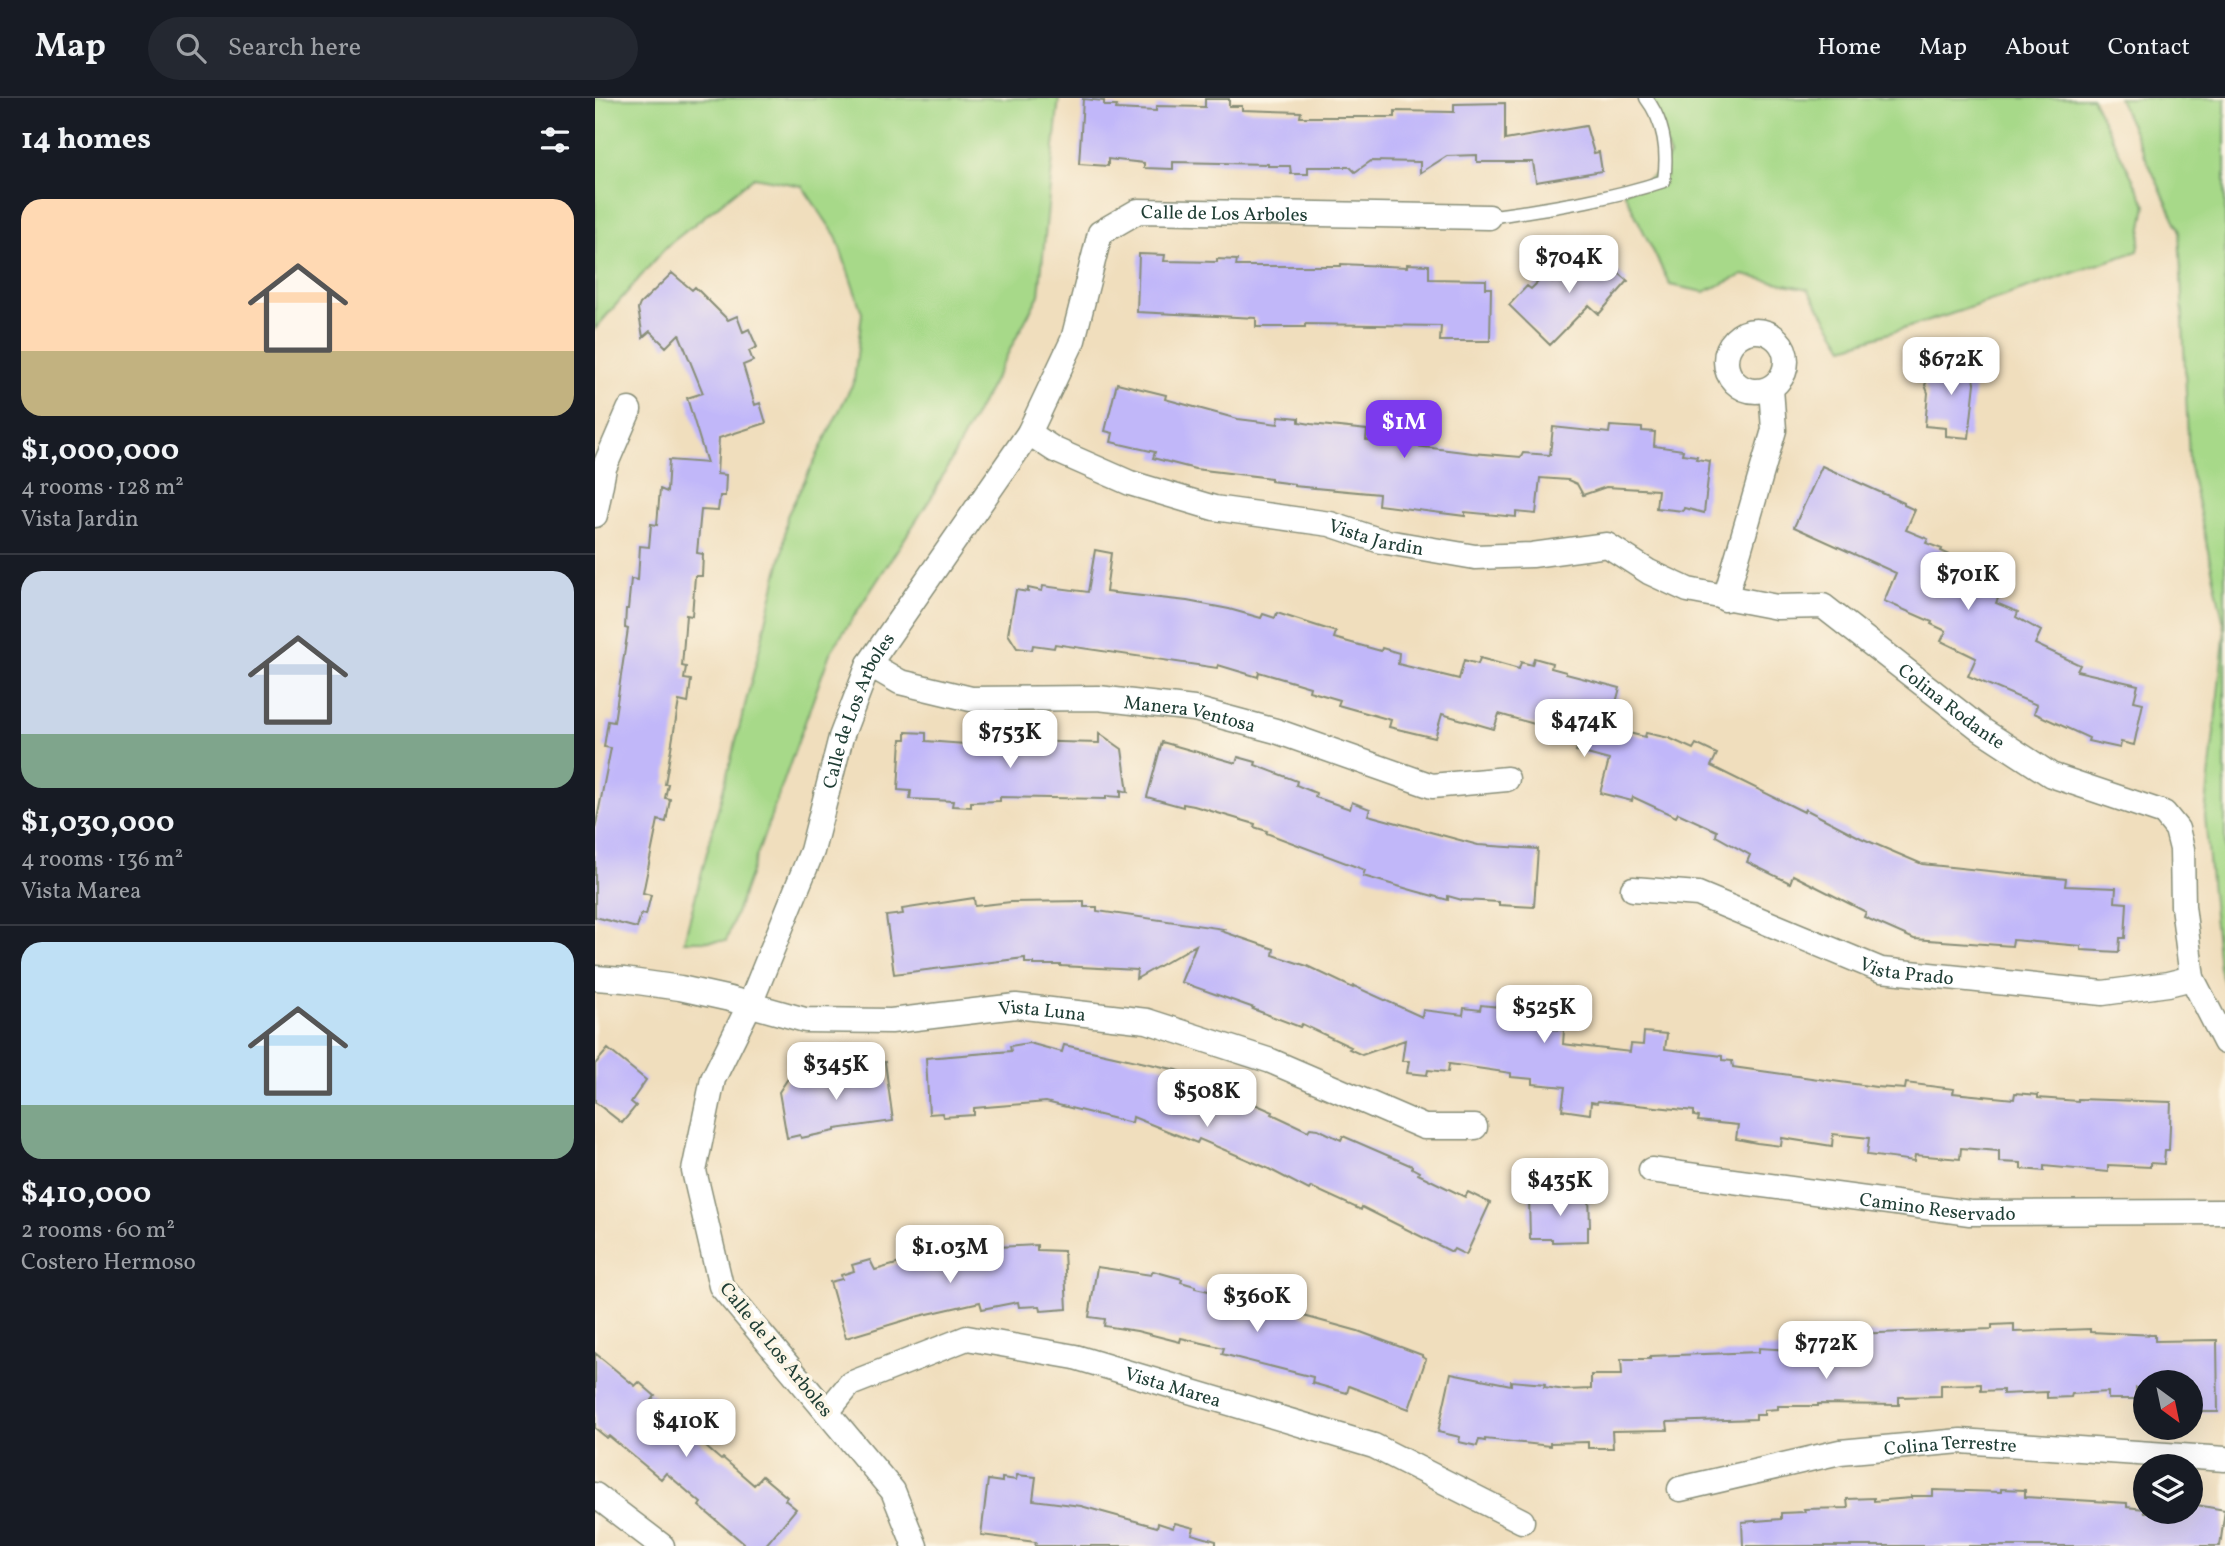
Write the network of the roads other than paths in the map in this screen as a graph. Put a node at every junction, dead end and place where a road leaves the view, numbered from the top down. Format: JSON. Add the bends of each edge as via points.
{"nodes":[{"id":1,"x":1646,"y":98,"type":"edge"},
{"id":2,"x":1489,"y":217,"type":"joint"},
{"id":3,"x":1771,"y":388,"type":"dead end"},
{"id":4,"x":629,"y":410,"type":"dead end"},
{"id":5,"x":1029,"y":433,"type":"junction"},
{"id":6,"x":595,"y":515,"type":"edge"},
{"id":7,"x":1725,"y":598,"type":"junction"},
{"id":8,"x":869,"y":664,"type":"junction"},
{"id":9,"x":1507,"y":779,"type":"dead end"},
{"id":10,"x":1633,"y":889,"type":"dead end"},
{"id":11,"x":595,"y":978,"type":"edge"},
{"id":12,"x":2192,"y":978,"type":"junction"},
{"id":13,"x":750,"y":1004,"type":"junction"},
{"id":14,"x":2225,"y":1042,"type":"edge"},
{"id":15,"x":1475,"y":1127,"type":"dead end"},
{"id":16,"x":1651,"y":1170,"type":"dead end"},
{"id":17,"x":2225,"y":1212,"type":"edge"},
{"id":18,"x":827,"y":1412,"type":"junction"},
{"id":19,"x":2225,"y":1459,"type":"edge"},
{"id":20,"x":1680,"y":1489,"type":"dead end"},
{"id":21,"x":595,"y":1495,"type":"edge"},
{"id":22,"x":1522,"y":1521,"type":"dead end"},
{"id":23,"x":662,"y":1546,"type":"edge"},
{"id":24,"x":915,"y":1546,"type":"edge"}],
"edges":[{"from":1,"to":2,"type":"lane","via":[[1663,131],[1664,181],[1584,202]]},
{"from":2,"to":5,"type":"street","name":"Calle de Los Arboles","via":[[1137,211],[1100,233],[1073,340]]},
{"from":3,"to":7,"type":"street","via":[[1774,430]]},
{"from":4,"to":6,"type":"street","via":[[604,468]]},
{"from":5,"to":7,"type":"street","name":"Vista Jardin","via":[[1055,450],[1130,483],[1215,508],[1330,524],[1381,541],[1475,557],[1607,545],[1688,590]]},
{"from":5,"to":8,"type":"street","name":"Calle de Los Arboles"},
{"from":7,"to":12,"type":"street","name":"Colina Rodante","via":[[1777,607],[1823,606],[1982,730],[2051,775],[2164,813],[2182,849]]},
{"from":8,"to":9,"type":"street","name":"Manera Ventosa","via":[[900,682],[971,699],[1098,698],[1194,709],[1276,731],[1432,786]]},
{"from":8,"to":13,"type":"street","name":"Calle de Los Arboles","via":[[841,737],[812,851]]},
{"from":10,"to":12,"type":"street","name":"Vista Prado","via":[[1698,894],[1881,970],[2103,993]]},
{"from":11,"to":13,"type":"street","name":"Vista Luna","via":[[680,988]]},
{"from":12,"to":14,"type":"street","name":"Colina Rodante"},
{"from":13,"to":15,"type":"street","name":"Vista Luna","via":[[805,1020],[891,1021],[1016,1006],[1147,1021],[1271,1061],[1424,1127]]},
{"from":13,"to":18,"type":"street","name":"Calle de Los Arboles","via":[[713,1079],[694,1171],[721,1286]]},
{"from":16,"to":17,"type":"street","name":"Camino Reservado","via":[[1970,1213]]},
{"from":18,"to":22,"type":"street","name":"Vista Marea","via":[[850,1384],[967,1338],[1075,1357],[1374,1446]]},
{"from":18,"to":24,"type":"street","name":"Calle de Los Arboles","via":[[893,1491]]},
{"from":19,"to":20,"type":"street","name":"Colina Terrestre","via":[[1961,1441],[1840,1452]]},
{"from":21,"to":23,"type":"street"}]}
